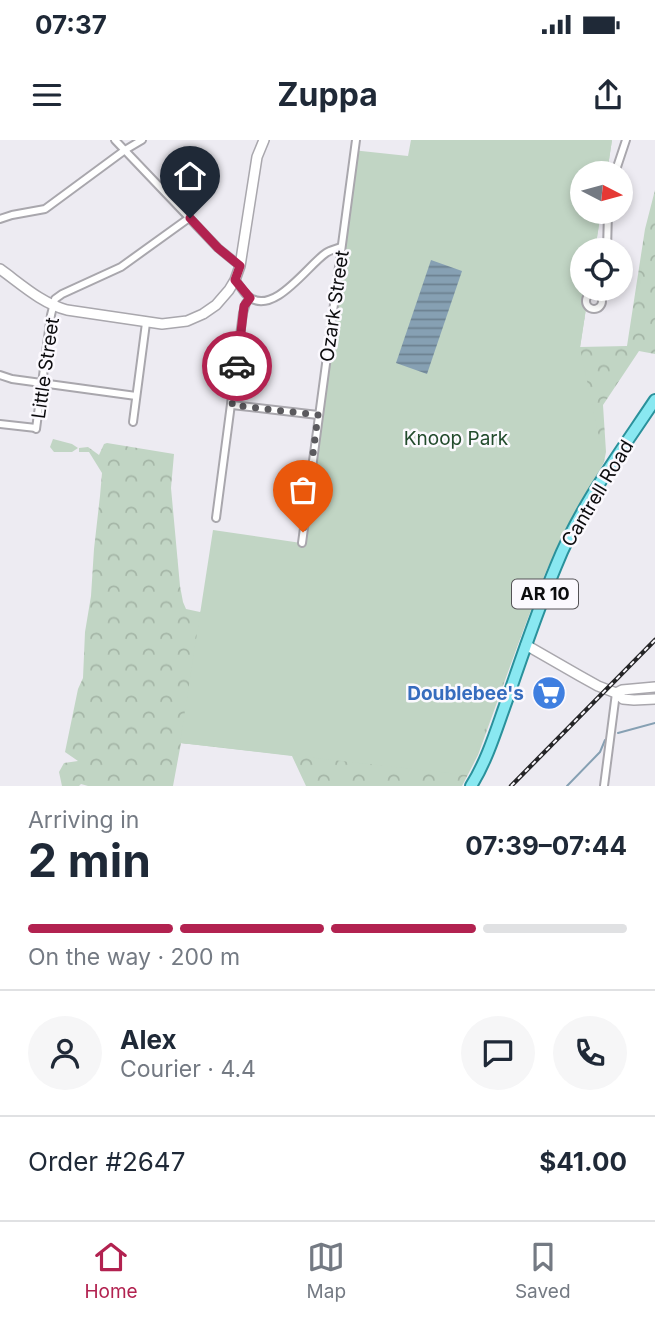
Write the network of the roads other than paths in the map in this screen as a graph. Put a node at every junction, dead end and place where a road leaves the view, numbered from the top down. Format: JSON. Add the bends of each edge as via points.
{"nodes":[{"id":1,"x":115,"y":140,"type":"edge"},
{"id":2,"x":142,"y":140,"type":"edge"},
{"id":3,"x":264,"y":140,"type":"edge"},
{"id":4,"x":356,"y":140,"type":"edge"},
{"id":5,"x":626,"y":140,"type":"edge"},
{"id":6,"x":125,"y":150,"type":"junction"},
{"id":7,"x":619,"y":161,"type":"edge"},
{"id":8,"x":190,"y":218,"type":"junction"},
{"id":9,"x":0,"y":219,"type":"edge"},
{"id":10,"x":341,"y":247,"type":"junction"},
{"id":11,"x":240,"y":266,"type":"junction"},
{"id":12,"x":0,"y":268,"type":"edge"},
{"id":13,"x":235,"y":280,"type":"junction"},
{"id":14,"x":250,"y":298,"type":"junction"},
{"id":15,"x":54,"y":306,"type":"junction"},
{"id":16,"x":146,"y":323,"type":"junction"},
{"id":17,"x":0,"y":375,"type":"edge"},
{"id":18,"x":42,"y":383,"type":"junction"},
{"id":19,"x":136,"y":396,"type":"junction"},
{"id":20,"x":655,"y":400,"type":"edge"},
{"id":21,"x":232,"y":405,"type":"junction"},
{"id":22,"x":318,"y":415,"type":"junction"},
{"id":23,"x":133,"y":422,"type":"dead end"},
{"id":24,"x":0,"y":424,"type":"edge"},
{"id":25,"x":216,"y":518,"type":"dead end"},
{"id":26,"x":302,"y":543,"type":"dead end"},
{"id":27,"x":526,"y":645,"type":"junction"},
{"id":28,"x":655,"y":687,"type":"edge"},
{"id":29,"x":616,"y":693,"type":"junction"},
{"id":30,"x":655,"y":699,"type":"edge"},
{"id":31,"x":471,"y":786,"type":"edge"},
{"id":32,"x":604,"y":786,"type":"edge"}],
"edges":[{"from":1,"to":6,"type":"street"},
{"from":2,"to":6,"type":"street"},
{"from":3,"to":11,"type":"street","via":[[257,157]]},
{"from":4,"to":10,"type":"street","name":"Ozark Street"},
{"from":5,"to":7,"type":"street"},
{"from":6,"to":8,"type":"street"},
{"from":6,"to":9,"type":"street","via":[[46,209]]},
{"from":8,"to":11,"type":"street"},
{"from":8,"to":15,"type":"street","via":[[121,267],[62,294]]},
{"from":10,"to":14,"type":"street","via":[[324,254],[277,297]]},
{"from":10,"to":22,"type":"street","name":"Ozark Street"},
{"from":11,"to":13,"type":"street"},
{"from":12,"to":15,"type":"street"},
{"from":13,"to":14,"type":"street"},
{"from":13,"to":16,"type":"street","via":[[220,302],[197,317],[174,324]]},
{"from":14,"to":21,"type":"street","via":[[243,313]]},
{"from":15,"to":16,"type":"street"},
{"from":15,"to":18,"type":"street","name":"Little Street"},
{"from":16,"to":19,"type":"street"},
{"from":17,"to":18,"type":"street"},
{"from":18,"to":19,"type":"street"},
{"from":18,"to":24,"type":"street","name":"Little Street","via":[[36,429]]},
{"from":19,"to":23,"type":"street"},
{"from":20,"to":27,"type":"main road","name":"Cantrell Road","number":"AR 10","via":[[576,522]]},
{"from":21,"to":22,"type":"street"},
{"from":21,"to":25,"type":"street"},
{"from":22,"to":26,"type":"street","name":"Ozark Street"},
{"from":27,"to":29,"type":"street"},
{"from":27,"to":31,"type":"main road","name":"Cantrell Road","number":"AR 10","via":[[491,745]]},
{"from":28,"to":29,"type":"street"},
{"from":29,"to":30,"type":"street","via":[[623,699]]},
{"from":29,"to":32,"type":"street"}]}
